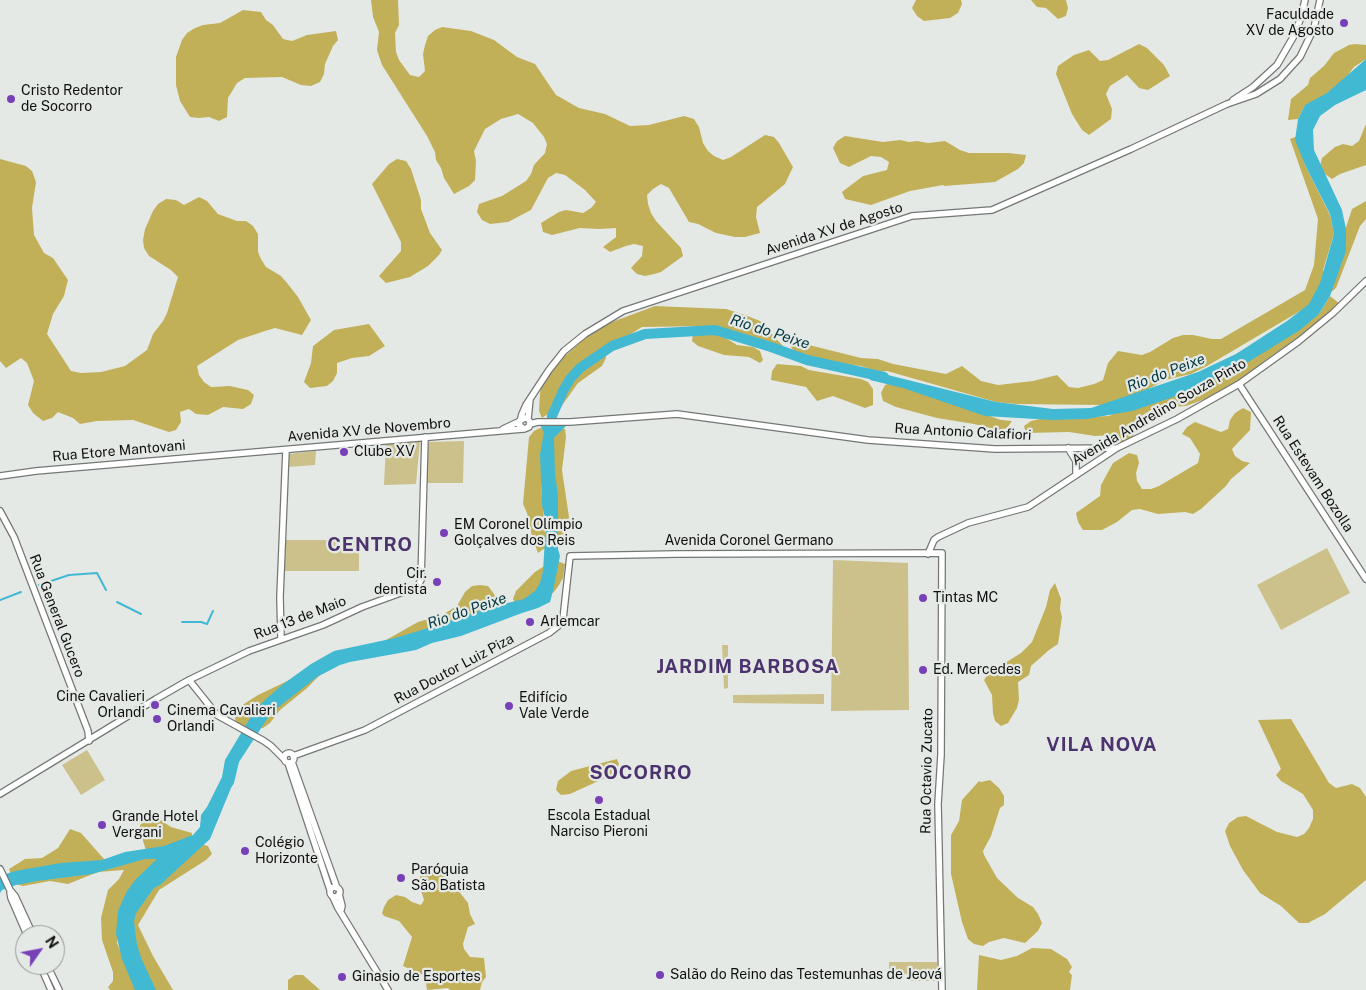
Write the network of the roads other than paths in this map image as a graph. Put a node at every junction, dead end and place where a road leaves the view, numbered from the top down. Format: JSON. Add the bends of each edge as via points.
{"nodes":[{"id":1,"x":1305,"y":0,"type":"edge"},
{"id":2,"x":1320,"y":0,"type":"edge"},
{"id":3,"x":1263,"y":79,"type":"junction"},
{"id":4,"x":1268,"y":87,"type":"junction"},
{"id":5,"x":1227,"y":104,"type":"junction"},
{"id":6,"x":1366,"y":281,"type":"edge"},
{"id":7,"x":1239,"y":384,"type":"junction"},
{"id":8,"x":530,"y":399,"type":"junction"},
{"id":9,"x":520,"y":421,"type":"junction"},
{"id":10,"x":529,"y":422,"type":"junction"},
{"id":11,"x":523,"y":429,"type":"junction"},
{"id":12,"x":498,"y":431,"type":"junction"},
{"id":13,"x":425,"y":437,"type":"junction"},
{"id":14,"x":1068,"y":448,"type":"junction"},
{"id":15,"x":1117,"y":448,"type":"junction"},
{"id":16,"x":286,"y":450,"type":"junction"},
{"id":17,"x":241,"y":454,"type":"joint"},
{"id":18,"x":1076,"y":474,"type":"junction"},
{"id":19,"x":0,"y":476,"type":"edge"},
{"id":20,"x":0,"y":511,"type":"edge"},
{"id":21,"x":942,"y":553,"type":"joint"},
{"id":22,"x":928,"y":554,"type":"junction"},
{"id":23,"x":570,"y":556,"type":"joint"},
{"id":24,"x":1366,"y":579,"type":"edge"},
{"id":25,"x":281,"y":639,"type":"junction"},
{"id":26,"x":189,"y":680,"type":"junction"},
{"id":27,"x":88,"y":730,"type":"junction"},
{"id":28,"x":95,"y":737,"type":"junction"},
{"id":29,"x":88,"y":741,"type":"junction"},
{"id":30,"x":289,"y":759,"type":"junction"},
{"id":31,"x":0,"y":794,"type":"edge"},
{"id":32,"x":0,"y":869,"type":"edge"},
{"id":33,"x":24,"y":923,"type":"edge"},
{"id":34,"x":44,"y":975,"type":"edge"},
{"id":35,"x":52,"y":975,"type":"edge"},
{"id":36,"x":51,"y":990,"type":"edge"},
{"id":37,"x":59,"y":990,"type":"edge"},
{"id":38,"x":388,"y":990,"type":"edge"},
{"id":39,"x":942,"y":990,"type":"edge"}],
"edges":[{"from":1,"to":3,"type":"street","via":[[1288,48],[1277,66]]},
{"from":2,"to":4,"type":"street","name":"Avenida XV de Agosto","via":[[1314,28],[1300,57],[1288,72]]},
{"from":3,"to":4,"type":"street"},
{"from":3,"to":5,"type":"street"},
{"from":4,"to":5,"type":"street","name":"Avenida XV de Agosto"},
{"from":5,"to":8,"type":"street","name":"Avenida XV de Agosto","via":[[992,210],[912,216],[622,311],[564,351]]},
{"from":6,"to":7,"type":"street","name":"Avenida Andrelino Souza Pinto","via":[[1333,314]]},
{"from":7,"to":15,"type":"street","name":"Avenida Andrelino Souza Pinto"},
{"from":7,"to":24,"type":"street","name":"Rua Estevam Bozolla"},
{"from":8,"to":9,"type":"street","name":"Avenida XV de Agosto"},
{"from":8,"to":10,"type":"street","name":"Avenida XV de Agosto"},
{"from":9,"to":10,"type":"street","via":[[525,418]]},
{"from":9,"to":11,"type":"street"},
{"from":9,"to":12,"type":"street","name":"Avenida XV de Novembro"},
{"from":10,"to":11,"type":"street","via":[[528,428]]},
{"from":10,"to":14,"type":"street","name":"Rua Antonio Calafiori","via":[[677,414],[868,440],[995,449]]},
{"from":11,"to":12,"type":"street","name":"Avenida XV de Novembro"},
{"from":12,"to":13,"type":"street","name":"Avenida XV de Novembro"},
{"from":13,"to":16,"type":"street","name":"Avenida XV de Novembro"},
{"from":13,"to":25,"type":"street","name":"Rua 13 de Maio","via":[[420,584]]},
{"from":14,"to":15,"type":"street","name":"Rua Antonio Calafiori"},
{"from":14,"to":18,"type":"street","via":[[1076,461]]},
{"from":15,"to":18,"type":"street","name":"Avenida Andrelino Souza Pinto"},
{"from":16,"to":17,"type":"street","name":"Avenida XV de Novembro"},
{"from":16,"to":25,"type":"street"},
{"from":17,"to":19,"type":"street","name":"Rua Etore Mantovani"},
{"from":18,"to":22,"type":"street","name":"Avenida Andrelino Souza Pinto","via":[[1028,507],[968,523],[938,537]]},
{"from":20,"to":27,"type":"street","name":"Rua General Gucero","via":[[14,537]]},
{"from":21,"to":22,"type":"street","name":"Avenida Coronel Germano"},
{"from":21,"to":39,"type":"street","name":"Rua Octavio Zucato","via":[[938,804]]},
{"from":22,"to":23,"type":"street","name":"Avenida Coronel Germano"},
{"from":23,"to":30,"type":"street","name":"Rua Doutor Luiz Piza","via":[[562,619],[554,630],[365,730]]},
{"from":25,"to":26,"type":"street","name":"Rua 13 de Maio"},
{"from":26,"to":28,"type":"street","name":"Rua 13 de Maio"},
{"from":26,"to":30,"type":"street","via":[[217,715]]},
{"from":27,"to":28,"type":"street","name":"Rua General Gucero"},
{"from":27,"to":29,"type":"street","name":"Rua General Gucero"},
{"from":28,"to":29,"type":"street","name":"Rua 13 de Maio"},
{"from":29,"to":31,"type":"street","name":"Rua 13 de Maio"},
{"from":30,"to":38,"type":"street","via":[[341,910]]},
{"from":32,"to":33,"type":"street"},
{"from":34,"to":36,"type":"street"},
{"from":35,"to":37,"type":"street"}]}
